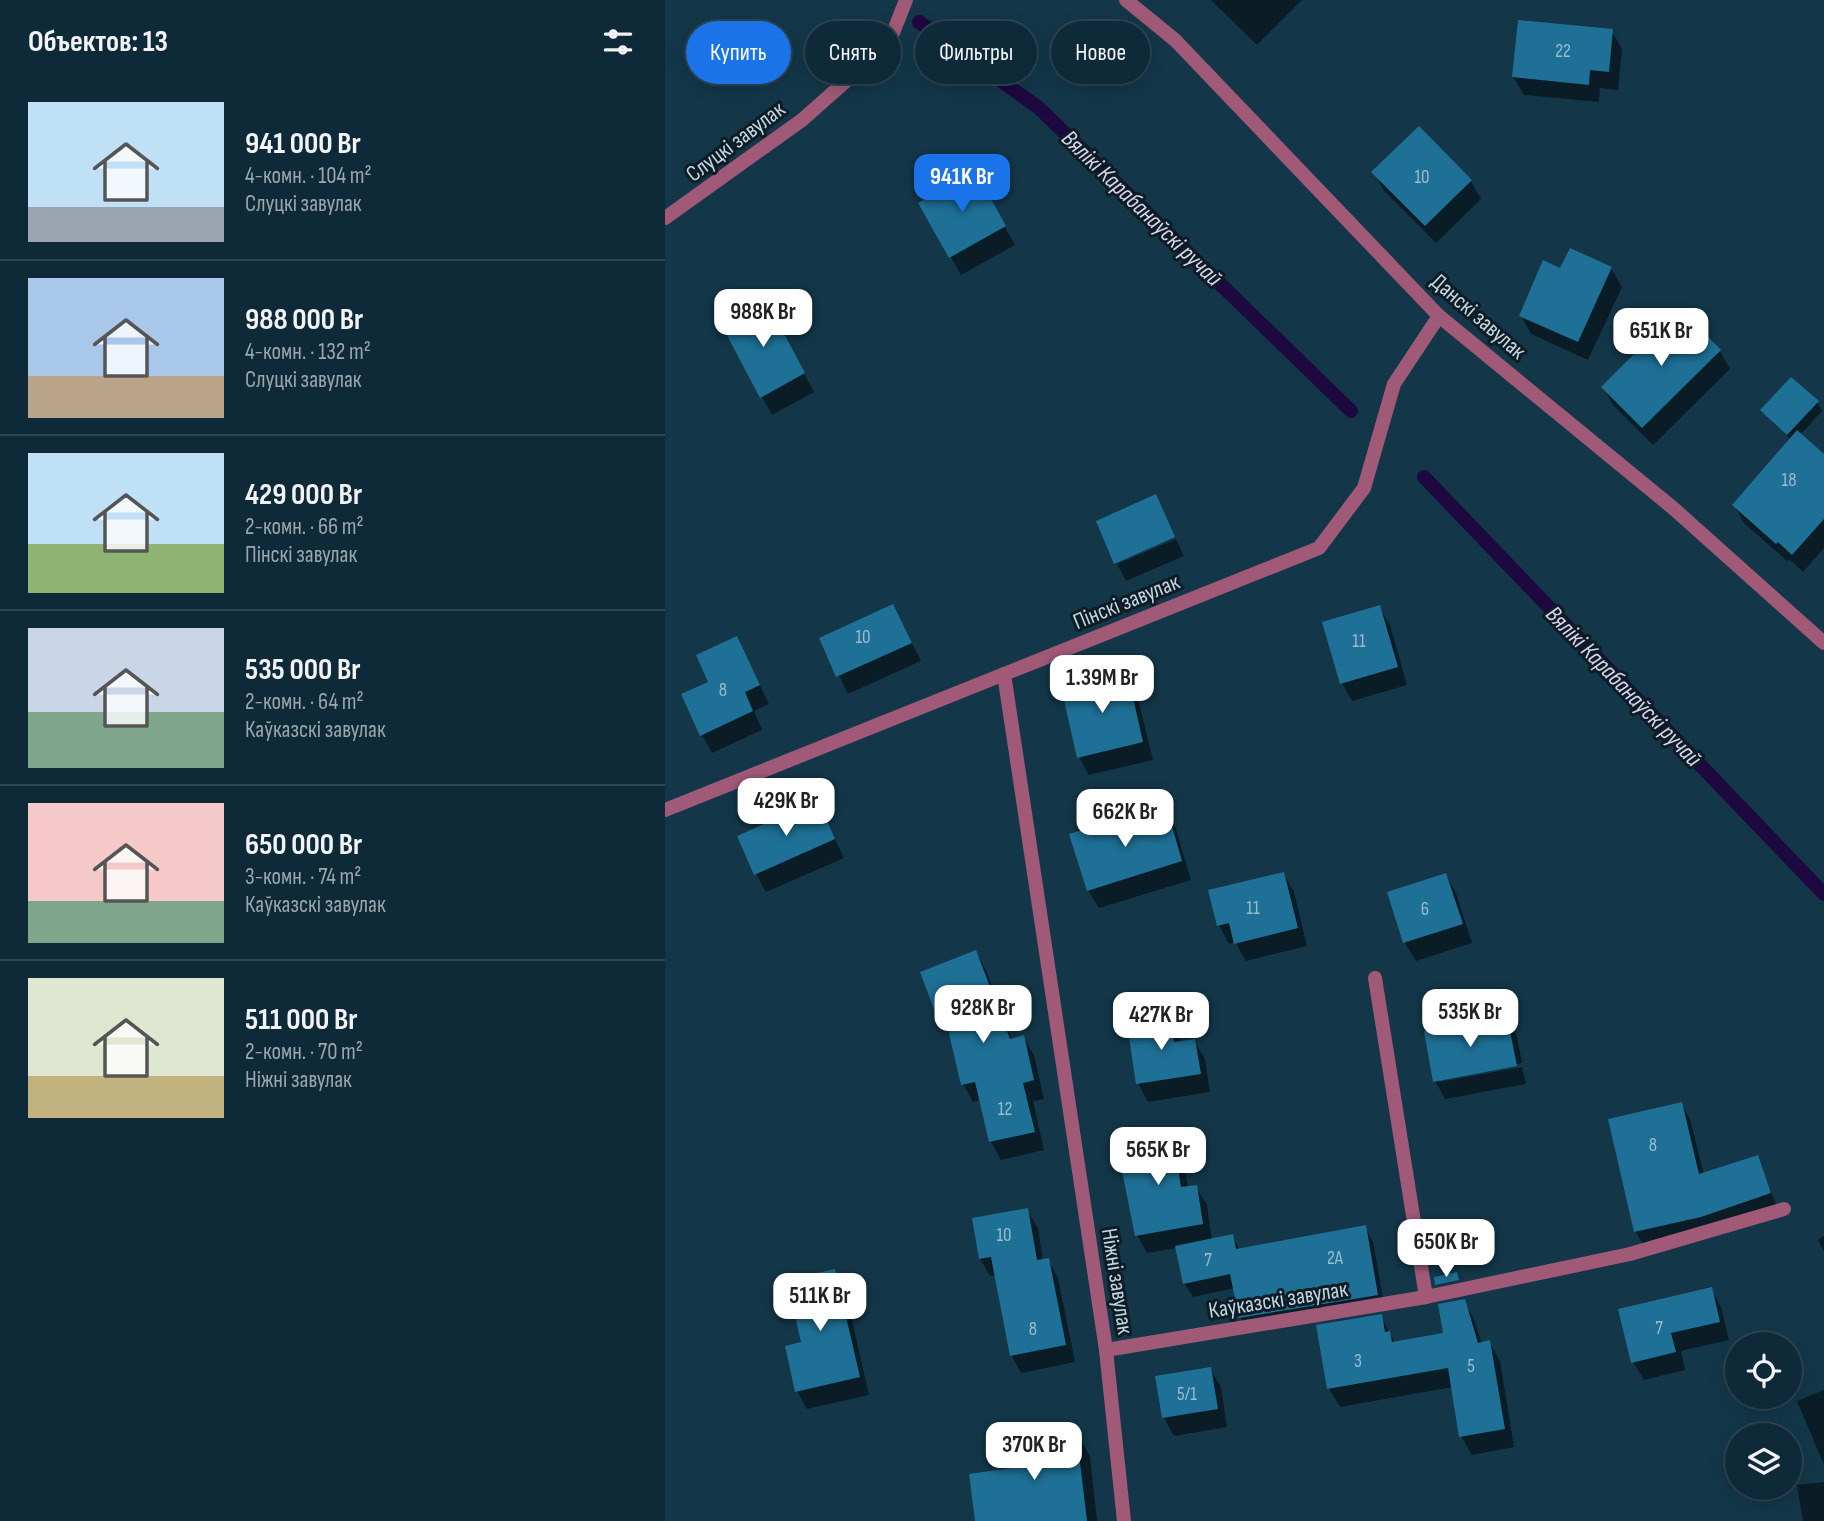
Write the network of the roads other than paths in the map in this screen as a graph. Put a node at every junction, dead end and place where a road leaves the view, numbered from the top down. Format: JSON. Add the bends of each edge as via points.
{"nodes":[{"id":1,"x":906,"y":0,"type":"edge"},
{"id":2,"x":1126,"y":0,"type":"edge"},
{"id":3,"x":665,"y":218,"type":"edge"},
{"id":4,"x":1439,"y":316,"type":"junction"},
{"id":5,"x":1824,"y":643,"type":"edge"},
{"id":6,"x":1004,"y":674,"type":"junction"},
{"id":7,"x":665,"y":810,"type":"edge"},
{"id":8,"x":1375,"y":978,"type":"dead end"},
{"id":9,"x":1784,"y":1209,"type":"dead end"},
{"id":10,"x":1426,"y":1297,"type":"junction"},
{"id":11,"x":1106,"y":1350,"type":"junction"},
{"id":12,"x":1123,"y":1521,"type":"edge"}],
"edges":[{"from":1,"to":3,"type":"street","name":"Слуцкі завулак","via":[[889,43],[802,120]]},
{"from":2,"to":4,"type":"street","name":"Данскі завулак","via":[[1175,40]]},
{"from":4,"to":5,"type":"street","name":"Данскі завулак","via":[[1673,508]]},
{"from":4,"to":6,"type":"street","name":"Пінскі завулак","via":[[1394,384],[1364,488],[1319,548]]},
{"from":6,"to":7,"type":"street","name":"Пінскі завулак"},
{"from":6,"to":11,"type":"street","name":"Ніжні завулак"},
{"from":8,"to":10,"type":"street"},
{"from":9,"to":10,"type":"street","name":"Каўказскі завулак","via":[[1630,1254]]},
{"from":10,"to":11,"type":"street","name":"Каўказскі завулак"},
{"from":11,"to":12,"type":"street","name":"Ніжні завулак"}]}
